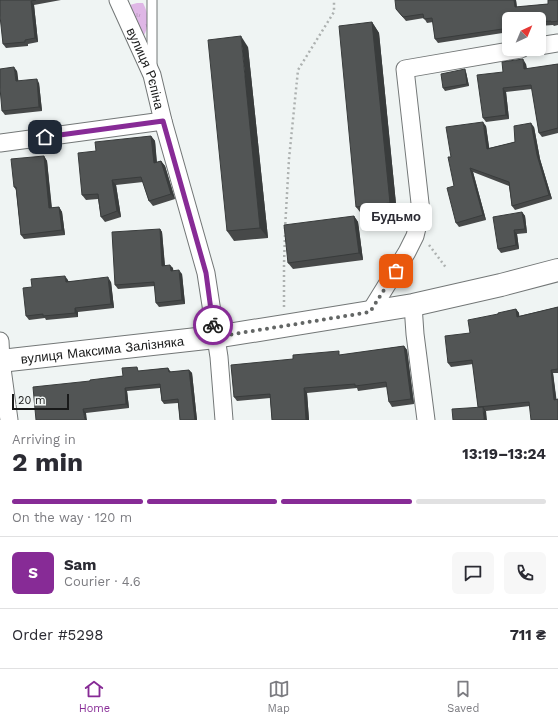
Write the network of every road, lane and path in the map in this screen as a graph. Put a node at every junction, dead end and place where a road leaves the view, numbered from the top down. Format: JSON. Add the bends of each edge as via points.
{"nodes":[{"id":1,"x":118,"y":0,"type":"edge"},
{"id":2,"x":152,"y":0,"type":"edge"},
{"id":3,"x":334,"y":0,"type":"edge"},
{"id":4,"x":558,"y":43,"type":"edge"},
{"id":5,"x":546,"y":45,"type":"edge"},
{"id":6,"x":502,"y":52,"type":"edge"},
{"id":7,"x":152,"y":75,"type":"junction"},
{"id":8,"x":163,"y":121,"type":"junction"},
{"id":9,"x":0,"y":143,"type":"edge"},
{"id":10,"x":417,"y":229,"type":"junction"},
{"id":11,"x":447,"y":269,"type":"dead end"},
{"id":12,"x":558,"y":270,"type":"edge"},
{"id":13,"x":413,"y":305,"type":"junction"},
{"id":14,"x":370,"y":312,"type":"junction"},
{"id":15,"x":284,"y":326,"type":"junction"},
{"id":16,"x":215,"y":337,"type":"junction"},
{"id":17,"x":0,"y":354,"type":"edge"},
{"id":18,"x":8,"y":420,"type":"edge"},
{"id":19,"x":224,"y":420,"type":"edge"},
{"id":20,"x":426,"y":420,"type":"edge"}],
"edges":[{"from":1,"to":7,"type":"street","name":"вулиця Рєпіна"},
{"from":2,"to":7,"type":"lane"},
{"from":3,"to":15,"type":"path","via":[[334,12],[298,70],[289,159]]},
{"from":4,"to":5,"type":"street"},
{"from":6,"to":10,"type":"street","via":[[405,69],[421,212]]},
{"from":7,"to":8,"type":"street","name":"вулиця Рєпіна"},
{"from":8,"to":9,"type":"street"},
{"from":8,"to":16,"type":"street","name":"вулиця Рєпіна","via":[[206,273]]},
{"from":10,"to":11,"type":"path"},
{"from":10,"to":14,"type":"street","via":[[408,252]]},
{"from":12,"to":13,"type":"main road","name":"вулиця Максима Залізняка"},
{"from":13,"to":14,"type":"main road","name":"вулиця Максима Залізняка"},
{"from":13,"to":20,"type":"street"},
{"from":14,"to":15,"type":"main road","name":"вулиця Максима Залізняка"},
{"from":15,"to":16,"type":"main road","name":"вулиця Максима Залізняка"},
{"from":16,"to":17,"type":"main road","name":"вулиця Максима Залізняка"},
{"from":16,"to":19,"type":"street","name":"вулиця Рєпіна"},
{"from":17,"to":18,"type":"street"}]}
